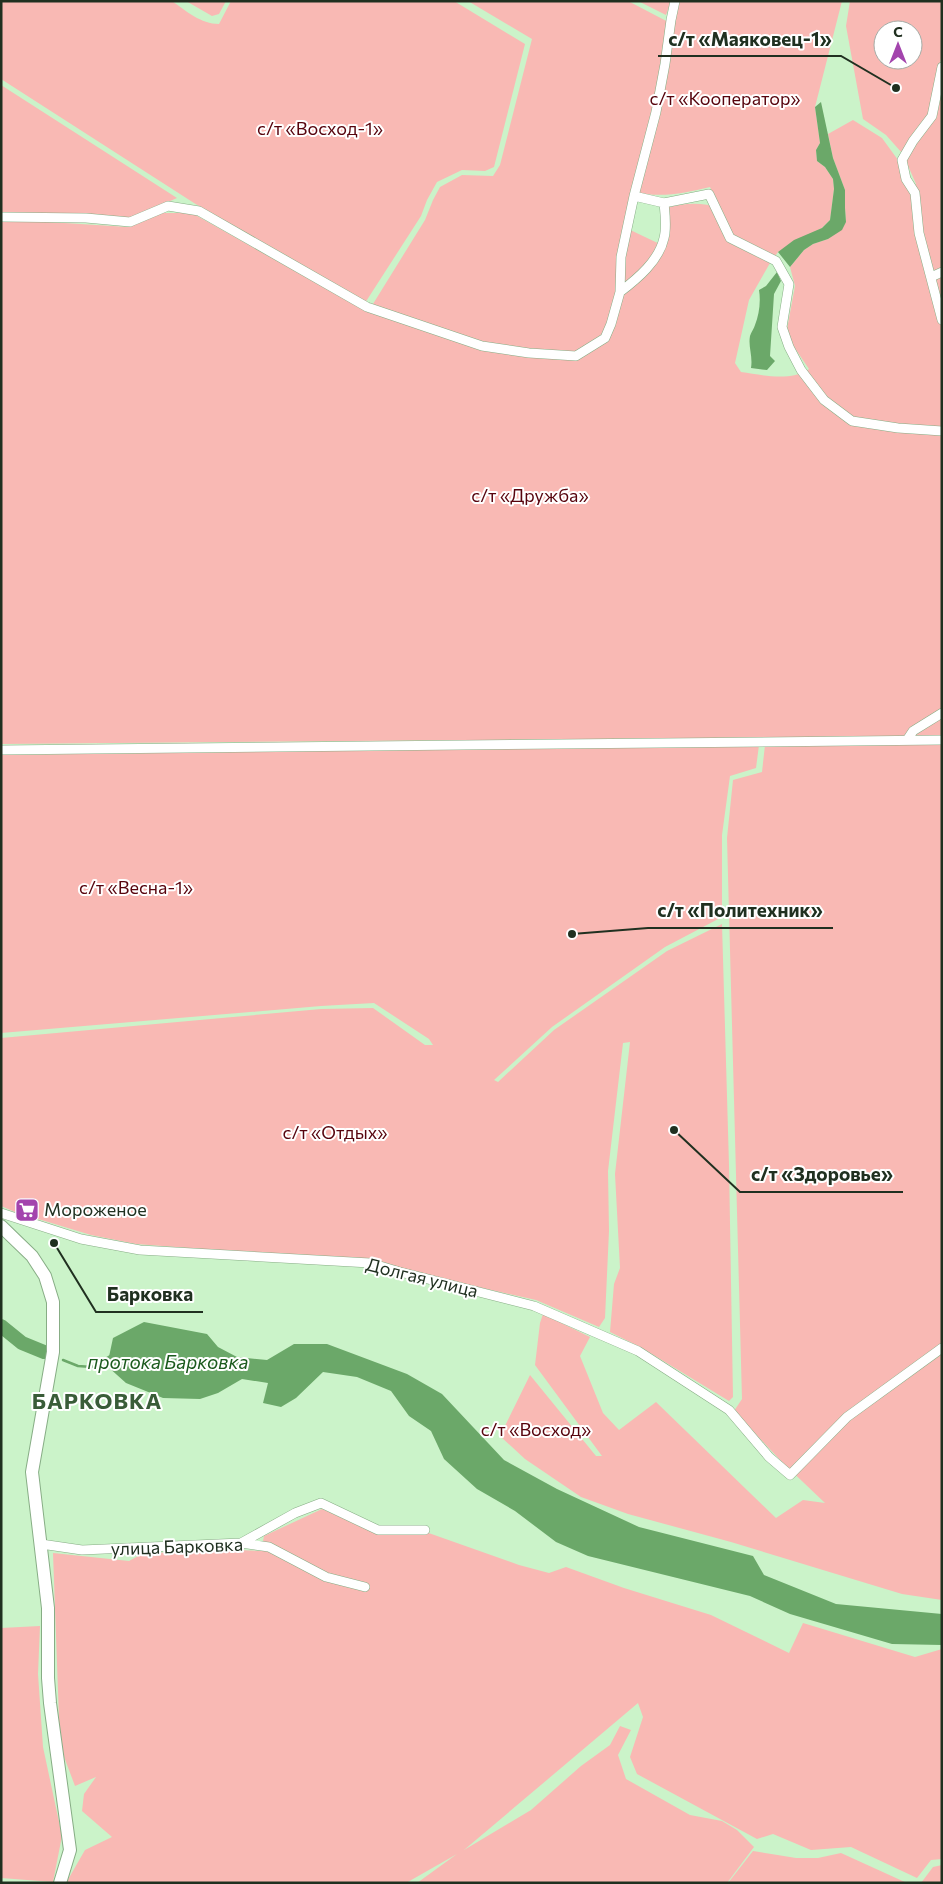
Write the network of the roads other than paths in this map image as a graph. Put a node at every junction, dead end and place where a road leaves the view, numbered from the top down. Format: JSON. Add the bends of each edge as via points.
{"nodes":[{"id":1,"x":675,"y":1,"type":"edge"},
{"id":2,"x":942,"y":67,"type":"edge"},
{"id":3,"x":634,"y":196,"type":"junction"},
{"id":4,"x":664,"y":203,"type":"junction"},
{"id":5,"x":1,"y":217,"type":"edge"},
{"id":6,"x":942,"y":272,"type":"edge"},
{"id":7,"x":931,"y":277,"type":"junction"},
{"id":8,"x":620,"y":292,"type":"junction"},
{"id":9,"x":942,"y":320,"type":"edge"},
{"id":10,"x":942,"y":431,"type":"edge"},
{"id":11,"x":942,"y":713,"type":"edge"},
{"id":12,"x":907,"y":740,"type":"junction"},
{"id":13,"x":942,"y":740,"type":"edge"},
{"id":14,"x":1,"y":750,"type":"edge"},
{"id":15,"x":1,"y":1213,"type":"edge"},
{"id":16,"x":1,"y":1226,"type":"edge"},
{"id":17,"x":942,"y":1348,"type":"edge"},
{"id":18,"x":426,"y":1530,"type":"dead end"},
{"id":19,"x":241,"y":1543,"type":"junction"},
{"id":20,"x":41,"y":1544,"type":"junction"},
{"id":21,"x":365,"y":1587,"type":"dead end"},
{"id":22,"x":60,"y":1883,"type":"edge"}],
"edges":[{"from":1,"to":3,"type":"street","via":[[656,112]]},
{"from":2,"to":7,"type":"street","via":[[932,116],[902,160],[906,179],[915,193],[919,233]]},
{"from":3,"to":4,"type":"street"},
{"from":3,"to":8,"type":"street","via":[[621,257]]},
{"from":4,"to":8,"type":"street","via":[[665,238],[639,277]]},
{"from":4,"to":10,"type":"street","via":[[709,194],[730,238],[776,261],[789,284],[782,328],[801,370],[824,400],[852,421]]},
{"from":5,"to":8,"type":"street","via":[[130,222],[168,206],[199,211],[367,307],[482,346],[529,354],[576,356],[605,338]]},
{"from":6,"to":7,"type":"street"},
{"from":7,"to":9,"type":"street"},
{"from":11,"to":12,"type":"street","via":[[913,732]]},
{"from":12,"to":13,"type":"street"},
{"from":12,"to":14,"type":"street"},
{"from":15,"to":17,"type":"street","name":"Долгая улица","via":[[81,1239],[140,1250],[370,1263],[534,1306],[638,1352],[729,1410],[769,1457],[790,1475],[847,1416]]},
{"from":16,"to":20,"type":"main road","via":[[32,1256],[45,1276],[53,1302],[53,1352],[32,1472]]},
{"from":18,"to":19,"type":"street","via":[[378,1530],[321,1503]]},
{"from":19,"to":20,"type":"street","name":"улица Барковка","via":[[82,1550]]},
{"from":19,"to":21,"type":"street","name":"улица Барковка","via":[[269,1546],[326,1578]]},
{"from":20,"to":22,"type":"main road","via":[[48,1608],[50,1703],[70,1850]]}]}
